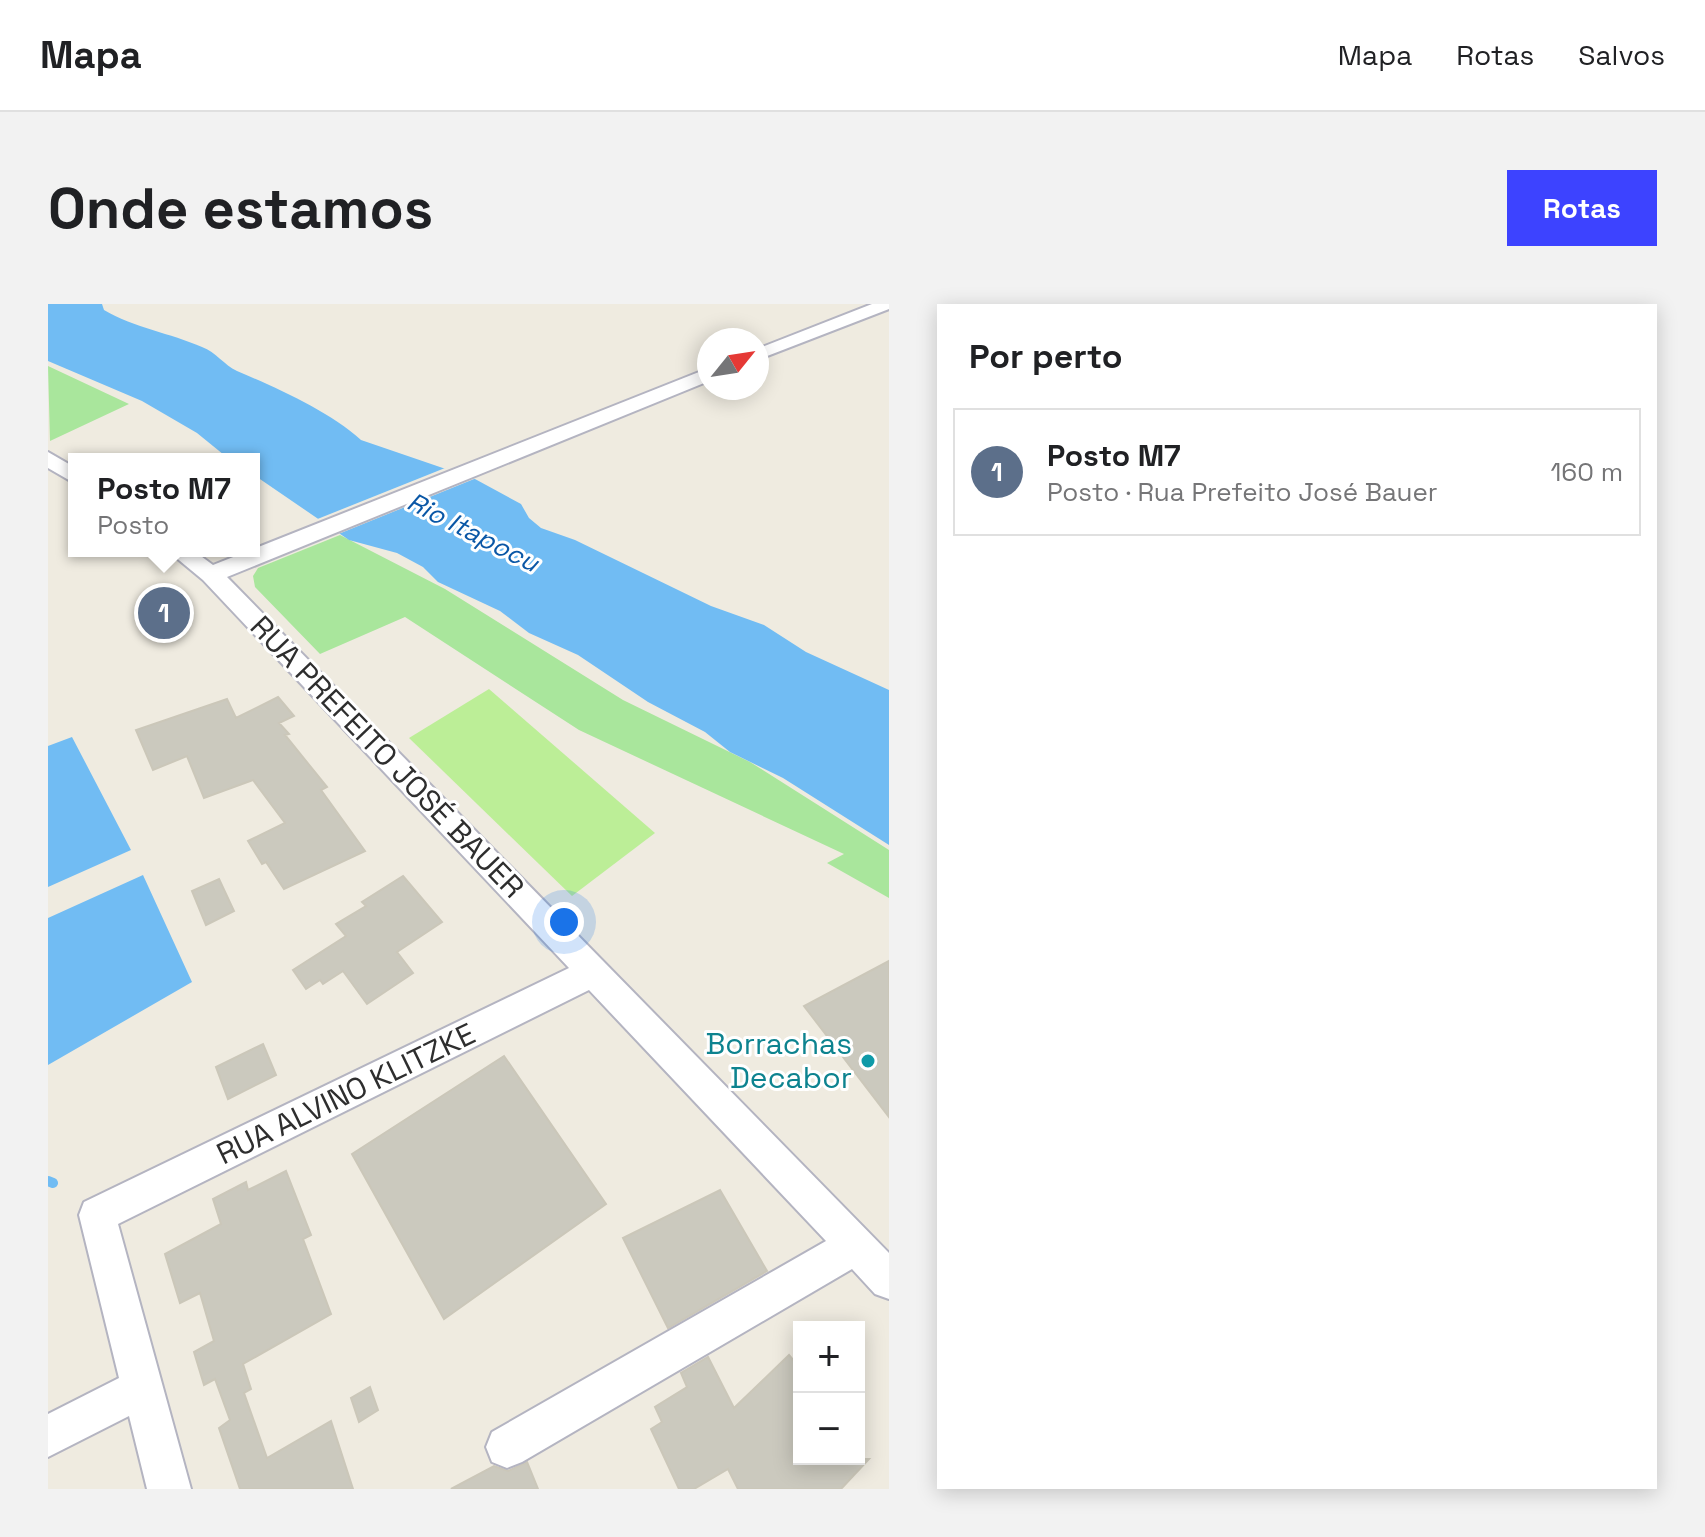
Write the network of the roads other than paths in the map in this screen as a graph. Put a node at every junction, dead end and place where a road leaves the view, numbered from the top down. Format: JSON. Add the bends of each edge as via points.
{"nodes":[{"id":1,"x":887,"y":304,"type":"edge"},
{"id":2,"x":769,"y":350,"type":"edge"},
{"id":3,"x":697,"y":379,"type":"edge"},
{"id":4,"x":48,"y":458,"type":"edge"},
{"id":5,"x":68,"y":473,"type":"edge"},
{"id":6,"x":260,"y":555,"type":"edge"},
{"id":7,"x":187,"y":557,"type":"edge"},
{"id":8,"x":254,"y":557,"type":"edge"},
{"id":9,"x":211,"y":575,"type":"junction"},
{"id":10,"x":594,"y":972,"type":"junction"},
{"id":11,"x":856,"y":1245,"type":"junction"},
{"id":12,"x":889,"y":1280,"type":"edge"},
{"id":13,"x":142,"y":1388,"type":"junction"},
{"id":14,"x":48,"y":1436,"type":"edge"},
{"id":15,"x":507,"y":1447,"type":"dead end"},
{"id":16,"x":169,"y":1489,"type":"edge"}],
"edges":[{"from":1,"to":2,"type":"street"},
{"from":3,"to":6,"type":"street"},
{"from":4,"to":5,"type":"street"},
{"from":7,"to":9,"type":"street","name":"RUA PREFEITO JOSÉ BAUER"},
{"from":8,"to":9,"type":"street"},
{"from":9,"to":10,"type":"street","name":"RUA PREFEITO JOSÉ BAUER"},
{"from":10,"to":11,"type":"street","name":"RUA PREFEITO JOSÉ BAUER"},
{"from":10,"to":13,"type":"street","name":"RUA ALVINO KLITZKE","via":[[97,1215]]},
{"from":11,"to":12,"type":"street","name":"RUA PREFEITO JOSÉ BAUER"},
{"from":11,"to":15,"type":"street"},
{"from":13,"to":14,"type":"street"},
{"from":13,"to":16,"type":"street"}]}
